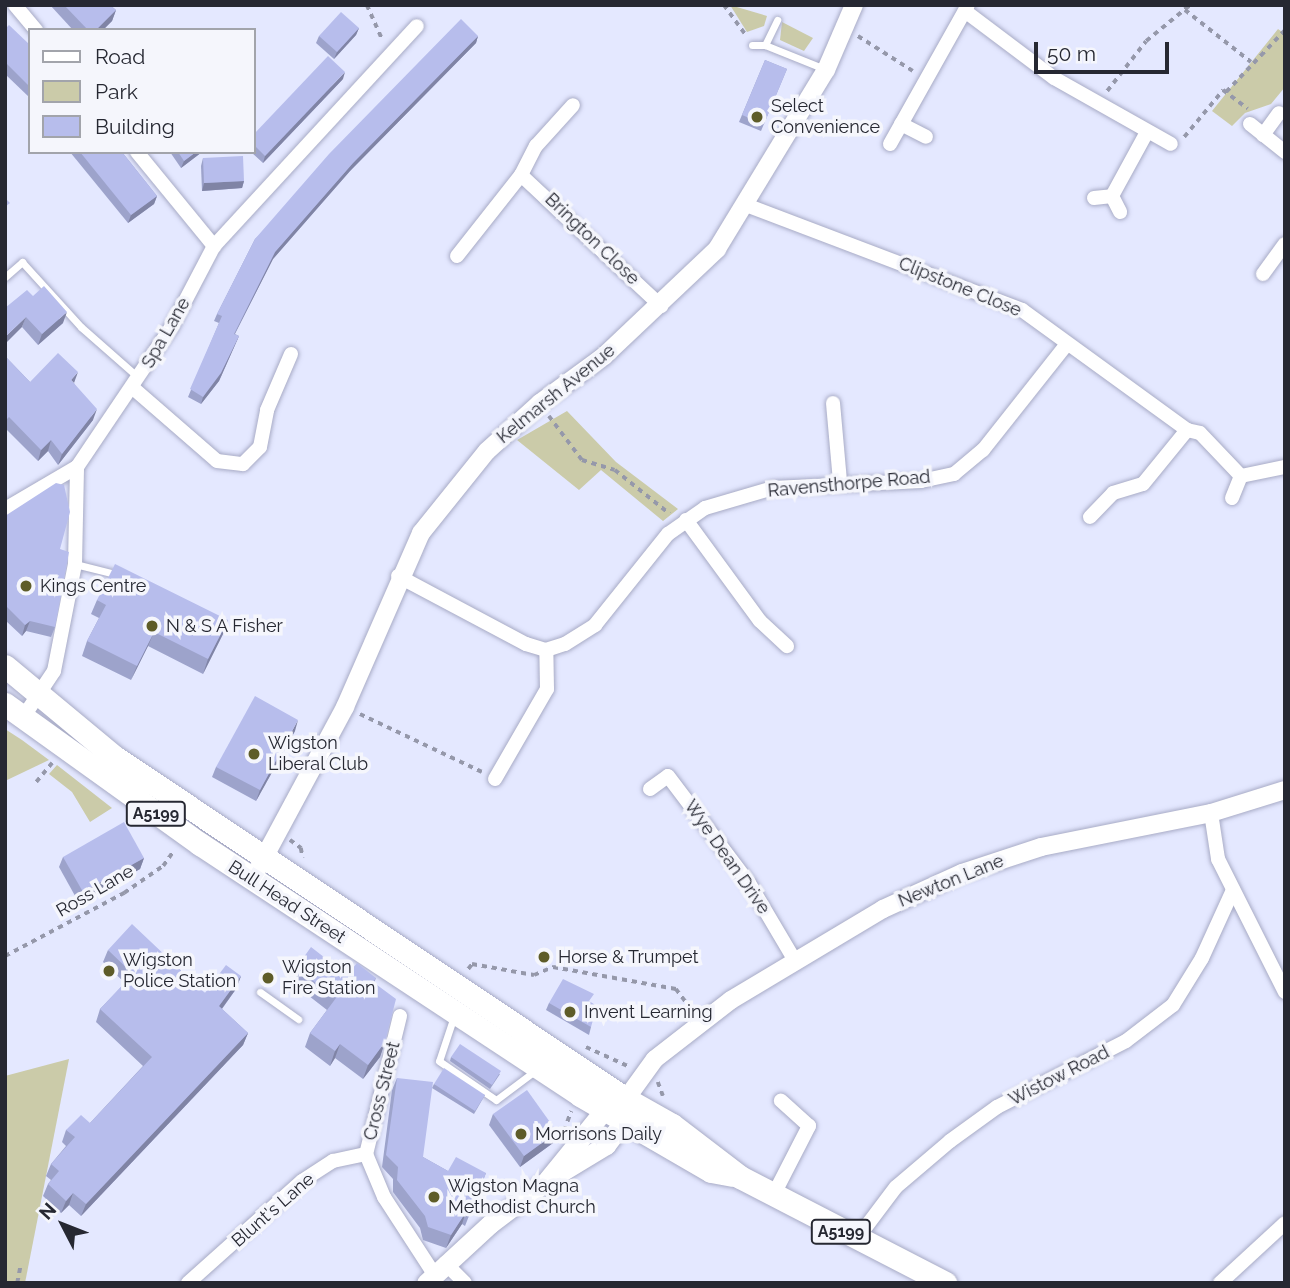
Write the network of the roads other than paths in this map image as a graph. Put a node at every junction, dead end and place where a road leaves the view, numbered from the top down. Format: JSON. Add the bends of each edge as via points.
{"nodes":[{"id":1,"x":15,"y":5,"type":"edge"},
{"id":2,"x":854,"y":5,"type":"edge"},
{"id":3,"x":966,"y":8,"type":"edge"},
{"id":4,"x":777,"y":20,"type":"dead end"},
{"id":5,"x":417,"y":26,"type":"dead end"},
{"id":6,"x":34,"y":28,"type":"edge"},
{"id":7,"x":752,"y":45,"type":"road end"},
{"id":8,"x":765,"y":45,"type":"junction"},
{"id":9,"x":826,"y":70,"type":"junction"},
{"id":10,"x":573,"y":105,"type":"dead end"},
{"id":11,"x":1279,"y":113,"type":"dead end"},
{"id":12,"x":901,"y":124,"type":"junction"},
{"id":13,"x":1250,"y":124,"type":"road end"},
{"id":14,"x":1147,"y":132,"type":"junction"},
{"id":15,"x":1262,"y":135,"type":"junction"},
{"id":16,"x":926,"y":137,"type":"dead end"},
{"id":17,"x":890,"y":144,"type":"dead end"},
{"id":18,"x":1171,"y":144,"type":"road end"},
{"id":19,"x":1285,"y":152,"type":"edge"},
{"id":20,"x":139,"y":154,"type":"edge"},
{"id":21,"x":521,"y":175,"type":"junction"},
{"id":22,"x":1112,"y":196,"type":"junction"},
{"id":23,"x":1094,"y":198,"type":"dead end"},
{"id":24,"x":746,"y":205,"type":"junction"},
{"id":25,"x":1120,"y":212,"type":"dead end"},
{"id":26,"x":214,"y":246,"type":"junction"},
{"id":27,"x":1284,"y":248,"type":"edge"},
{"id":28,"x":457,"y":256,"type":"dead end"},
{"id":29,"x":1263,"y":274,"type":"dead end"},
{"id":30,"x":5,"y":277,"type":"edge"},
{"id":31,"x":661,"y":306,"type":"junction"},
{"id":32,"x":1067,"y":344,"type":"junction"},
{"id":33,"x":291,"y":354,"type":"dead end"},
{"id":34,"x":136,"y":384,"type":"junction"},
{"id":35,"x":833,"y":403,"type":"dead end"},
{"id":36,"x":1187,"y":430,"type":"junction"},
{"id":37,"x":77,"y":467,"type":"junction"},
{"id":38,"x":1285,"y":467,"type":"edge"},
{"id":39,"x":1241,"y":476,"type":"junction"},
{"id":40,"x":840,"y":482,"type":"junction"},
{"id":41,"x":1232,"y":498,"type":"dead end"},
{"id":42,"x":5,"y":509,"type":"edge"},
{"id":43,"x":1090,"y":517,"type":"dead end"},
{"id":44,"x":687,"y":520,"type":"junction"},
{"id":45,"x":75,"y":564,"type":"junction"},
{"id":46,"x":398,"y":576,"type":"junction"},
{"id":47,"x":125,"y":578,"type":"edge"},
{"id":48,"x":787,"y":646,"type":"dead end"},
{"id":49,"x":546,"y":650,"type":"junction"},
{"id":50,"x":5,"y":666,"type":"edge"},
{"id":51,"x":38,"y":696,"type":"junction"},
{"id":52,"x":14,"y":711,"type":"edge"},
{"id":53,"x":495,"y":779,"type":"road end"},
{"id":54,"x":650,"y":789,"type":"dead end"},
{"id":55,"x":1285,"y":790,"type":"edge"},
{"id":56,"x":1211,"y":813,"type":"junction"},
{"id":57,"x":264,"y":859,"type":"junction"},
{"id":58,"x":251,"y":878,"type":"junction"},
{"id":59,"x":1233,"y":890,"type":"junction"},
{"id":60,"x":317,"y":908,"type":"junction"},
{"id":61,"x":794,"y":959,"type":"junction"},
{"id":62,"x":260,"y":992,"type":"dead end"},
{"id":63,"x":1285,"y":992,"type":"edge"},
{"id":64,"x":460,"y":997,"type":"junction"},
{"id":65,"x":400,"y":1016,"type":"dead end"},
{"id":66,"x":298,"y":1020,"type":"dead end"},
{"id":67,"x":539,"y":1067,"type":"junction"},
{"id":68,"x":781,"y":1101,"type":"dead end"},
{"id":69,"x":618,"y":1110,"type":"junction"},
{"id":70,"x":366,"y":1154,"type":"junction"},
{"id":71,"x":740,"y":1177,"type":"junction"},
{"id":72,"x":773,"y":1196,"type":"junction"},
{"id":73,"x":1285,"y":1223,"type":"edge"},
{"id":74,"x":856,"y":1240,"type":"junction"},
{"id":75,"x":435,"y":1273,"type":"edge"},
{"id":76,"x":188,"y":1283,"type":"edge"},
{"id":77,"x":465,"y":1283,"type":"edge"},
{"id":78,"x":946,"y":1283,"type":"edge"},
{"id":79,"x":1220,"y":1283,"type":"edge"}],
"edges":[{"from":1,"to":6,"type":"street"},
{"from":2,"to":9,"type":"street","name":"Kelmarsh Avenue"},
{"from":3,"to":12,"type":"street"},
{"from":3,"to":14,"type":"street","via":[[1006,46]]},
{"from":4,"to":8,"type":"lane"},
{"from":5,"to":26,"type":"street","name":"Spa Lane"},
{"from":7,"to":8,"type":"lane"},
{"from":8,"to":9,"type":"lane"},
{"from":9,"to":24,"type":"street","name":"Kelmarsh Avenue"},
{"from":10,"to":21,"type":"street","via":[[536,146]]},
{"from":11,"to":15,"type":"street"},
{"from":12,"to":16,"type":"street"},
{"from":12,"to":17,"type":"street"},
{"from":13,"to":15,"type":"street"},
{"from":14,"to":18,"type":"street"},
{"from":14,"to":22,"type":"street"},
{"from":15,"to":19,"type":"street"},
{"from":20,"to":26,"type":"street"},
{"from":21,"to":28,"type":"street"},
{"from":21,"to":31,"type":"street","name":"Brington Close"},
{"from":22,"to":23,"type":"street"},
{"from":22,"to":25,"type":"street"},
{"from":24,"to":31,"type":"street","name":"Kelmarsh Avenue","via":[[717,249]]},
{"from":24,"to":32,"type":"street","name":"Clipstone Close","via":[[1022,310]]},
{"from":26,"to":34,"type":"street","name":"Spa Lane"},
{"from":27,"to":29,"type":"street"},
{"from":30,"to":34,"type":"lane","via":[[22,262]]},
{"from":31,"to":46,"type":"street","name":"Kelmarsh Avenue","via":[[540,403],[455,485]]},
{"from":32,"to":36,"type":"street","name":"Clipstone Close"},
{"from":32,"to":40,"type":"street","name":"Ravensthorpe Road","via":[[983,450],[954,474],[921,481]]},
{"from":33,"to":34,"type":"street","via":[[267,410],[260,447],[243,464],[217,461]]},
{"from":34,"to":37,"type":"street","name":"Spa Lane"},
{"from":35,"to":40,"type":"street"},
{"from":36,"to":39,"type":"street","name":"Clipstone Close","via":[[1210,441]]},
{"from":36,"to":43,"type":"street","via":[[1143,484],[1113,493]]},
{"from":37,"to":42,"type":"street"},
{"from":37,"to":45,"type":"street"},
{"from":38,"to":39,"type":"street"},
{"from":39,"to":41,"type":"street"},
{"from":40,"to":44,"type":"street","name":"Ravensthorpe Road","via":[[773,488],[726,499]]},
{"from":44,"to":48,"type":"street","via":[[760,621]]},
{"from":44,"to":49,"type":"street","name":"Ravensthorpe Road","via":[[655,548],[595,625],[580,637]]},
{"from":45,"to":47,"type":"lane"},
{"from":45,"to":51,"type":"street","via":[[54,671]]},
{"from":46,"to":49,"type":"street","via":[[526,644]]},
{"from":46,"to":57,"type":"street","name":"Kelmarsh Avenue","via":[[345,707]]},
{"from":49,"to":53,"type":"street","via":[[547,689]]},
{"from":50,"to":51,"type":"main road","name":"Bull Head Street","number":"A5199"},
{"from":51,"to":52,"type":"street"},
{"from":51,"to":57,"type":"main road","name":"Bull Head Street","number":"A5199","via":[[116,758]]},
{"from":52,"to":58,"type":"main road","name":"Bull Head Street","number":"A5199"},
{"from":54,"to":61,"type":"street","name":"Wye Dean Drive","via":[[668,776],[675,784],[749,883]]},
{"from":55,"to":56,"type":"street","name":"Newton Lane"},
{"from":56,"to":59,"type":"street","via":[[1218,859]]},
{"from":56,"to":61,"type":"street","name":"Newton Lane","via":[[1041,847],[962,873],[883,909]]},
{"from":57,"to":58,"type":"street","name":"Kelmarsh Avenue"},
{"from":57,"to":60,"type":"main road","name":"Bull Head Street","number":"A5199"},
{"from":58,"to":60,"type":"main road","name":"Bull Head Street","number":"A5199"},
{"from":59,"to":63,"type":"street"},
{"from":59,"to":74,"type":"street","name":"Wistow Road","via":[[1202,958],[1173,1005],[1126,1041],[997,1107],[950,1141],[896,1187]]},
{"from":60,"to":64,"type":"main road","name":"Bull Head Street","number":"A5199"},
{"from":61,"to":69,"type":"street","name":"Newton Lane","via":[[655,1059]]},
{"from":62,"to":66,"type":"lane"},
{"from":64,"to":67,"type":"main road","name":"Bull Head Street","number":"A5199"},
{"from":64,"to":67,"type":"lane","via":[[439,1061],[496,1100]]},
{"from":64,"to":69,"type":"main road","name":"Bull Head Street","via":[[562,1057]]},
{"from":65,"to":70,"type":"street","name":"Cross Street"},
{"from":67,"to":69,"type":"main road","name":"Bull Head Street","number":"A5199","via":[[575,1092]]},
{"from":68,"to":72,"type":"street","via":[[809,1126]]},
{"from":69,"to":71,"type":"main road","number":"A5199","via":[[645,1132],[711,1171]]},
{"from":69,"to":71,"type":"main road","number":"A5199","via":[[672,1125]]},
{"from":69,"to":75,"type":"main road","via":[[588,1160],[548,1180]]},
{"from":70,"to":75,"type":"street","name":"Cross Street","via":[[384,1197]]},
{"from":70,"to":76,"type":"street","name":"Blunt's Lane","via":[[333,1161],[302,1181]]},
{"from":71,"to":72,"type":"main road","number":"A5199"},
{"from":72,"to":74,"type":"main road","number":"A5199"},
{"from":73,"to":79,"type":"street"},
{"from":74,"to":78,"type":"main road","number":"A5199"},
{"from":75,"to":77,"type":"street","name":"Cross Street"}]}
